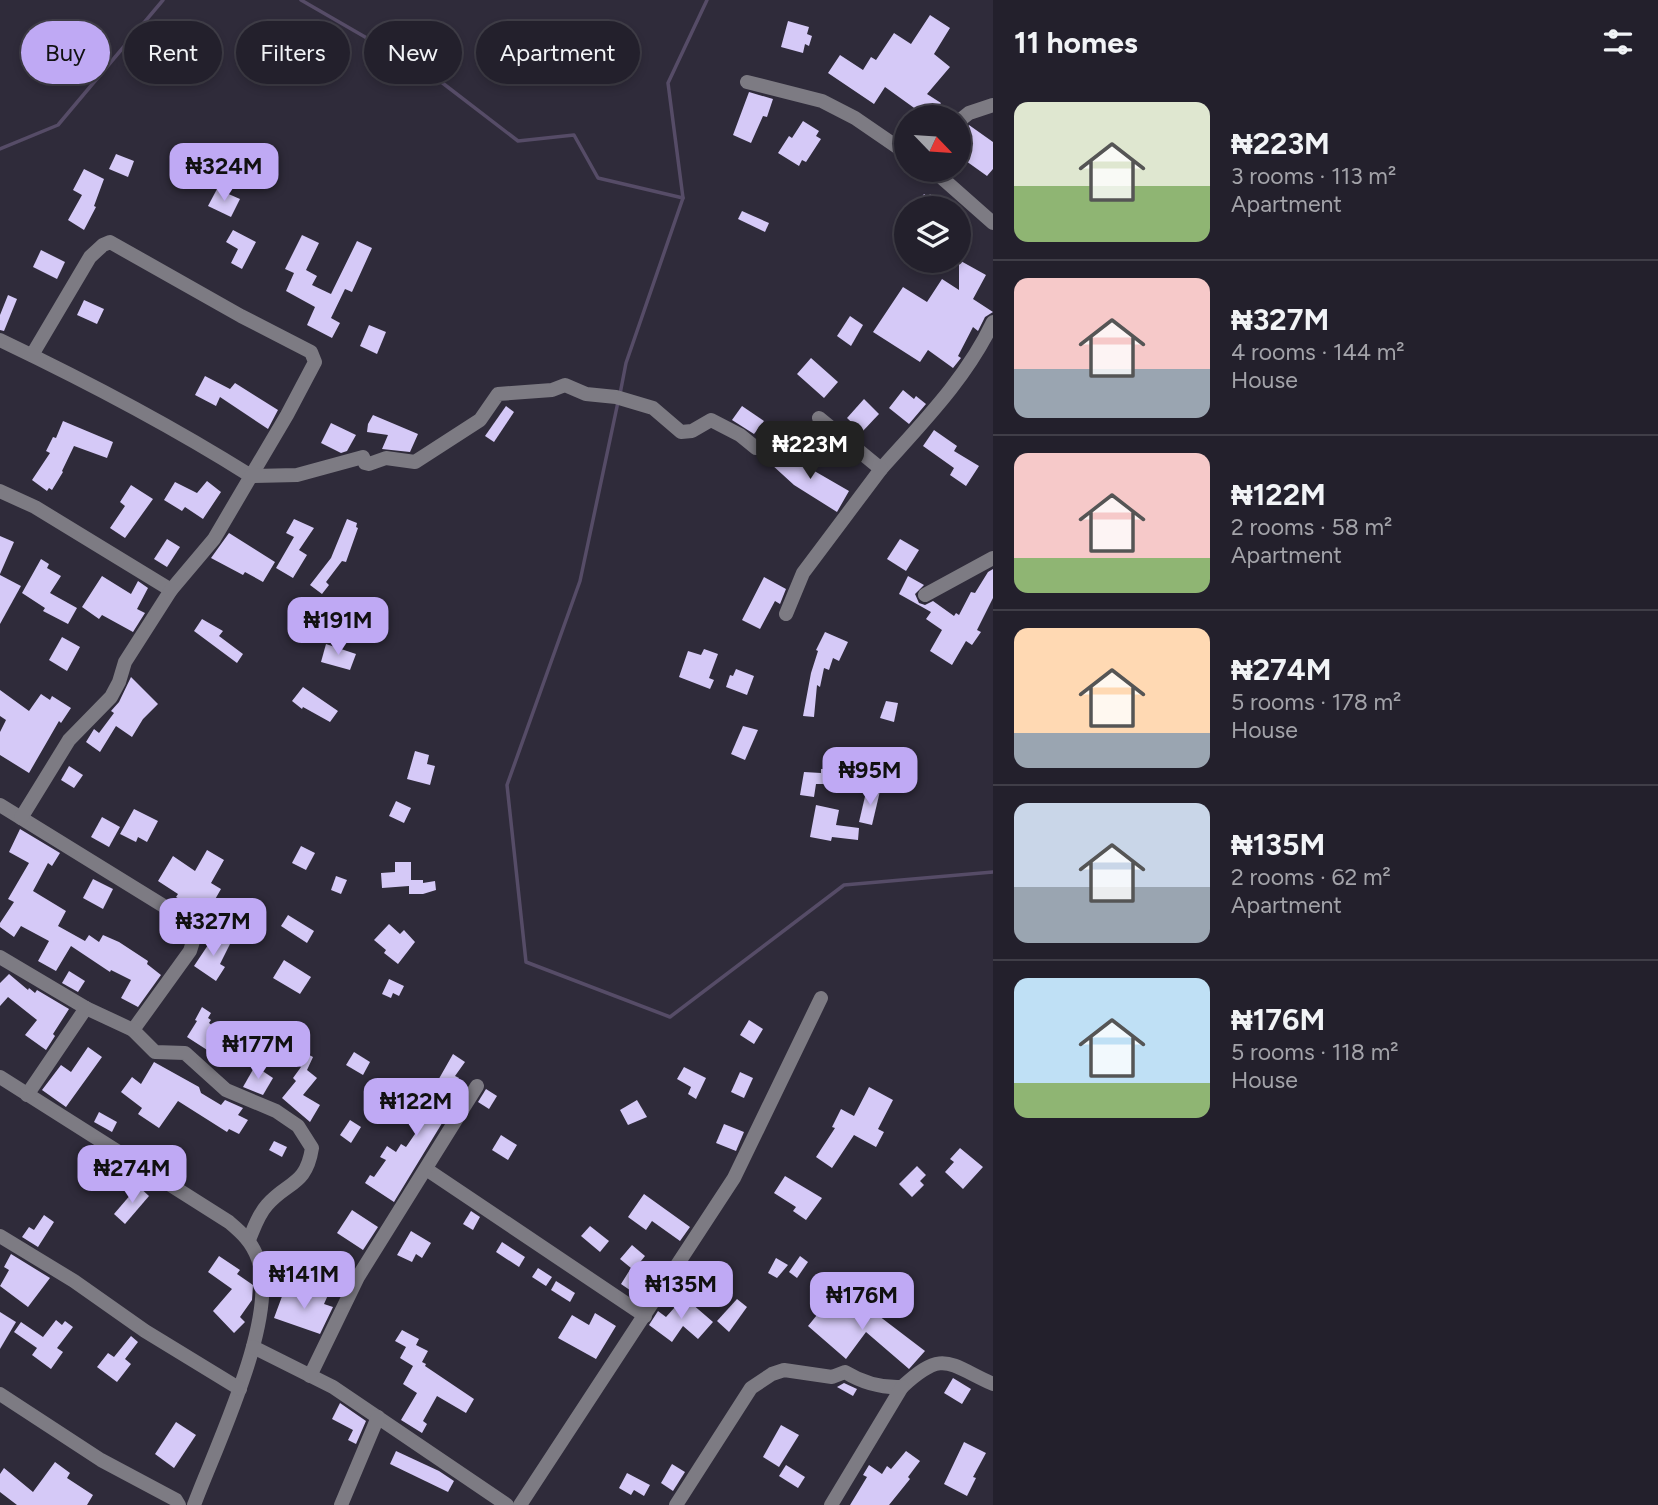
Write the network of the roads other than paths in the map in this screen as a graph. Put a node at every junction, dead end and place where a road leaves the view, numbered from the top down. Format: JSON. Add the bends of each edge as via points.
{"nodes":[{"id":1,"x":747,"y":82,"type":"dead end"},
{"id":2,"x":993,"y":105,"type":"edge"},
{"id":3,"x":971,"y":112,"type":"edge"},
{"id":4,"x":894,"y":145,"type":"edge"},
{"id":5,"x":947,"y":182,"type":"edge"},
{"id":6,"x":993,"y":223,"type":"edge"},
{"id":7,"x":993,"y":322,"type":"edge"},
{"id":8,"x":0,"y":340,"type":"edge"},
{"id":9,"x":32,"y":355,"type":"junction"},
{"id":10,"x":819,"y":418,"type":"dead end"},
{"id":11,"x":786,"y":439,"type":"dead end"},
{"id":12,"x":881,"y":470,"type":"junction"},
{"id":13,"x":251,"y":476,"type":"junction"},
{"id":14,"x":0,"y":491,"type":"edge"},
{"id":15,"x":992,"y":561,"type":"edge"},
{"id":16,"x":171,"y":590,"type":"junction"},
{"id":17,"x":925,"y":595,"type":"dead end"},
{"id":18,"x":786,"y":614,"type":"dead end"},
{"id":19,"x":0,"y":805,"type":"edge"},
{"id":20,"x":21,"y":818,"type":"junction"},
{"id":21,"x":0,"y":957,"type":"edge"},
{"id":22,"x":821,"y":998,"type":"dead end"},
{"id":23,"x":86,"y":1008,"type":"junction"},
{"id":24,"x":133,"y":1030,"type":"junction"},
{"id":25,"x":0,"y":1077,"type":"edge"},
{"id":26,"x":477,"y":1086,"type":"dead end"},
{"id":27,"x":27,"y":1095,"type":"junction"},
{"id":28,"x":426,"y":1169,"type":"junction"},
{"id":29,"x":0,"y":1236,"type":"edge"},
{"id":30,"x":249,"y":1240,"type":"junction"},
{"id":31,"x":645,"y":1316,"type":"junction"},
{"id":32,"x":253,"y":1347,"type":"junction"},
{"id":33,"x":310,"y":1376,"type":"junction"},
{"id":34,"x":993,"y":1384,"type":"edge"},
{"id":35,"x":902,"y":1387,"type":"junction"},
{"id":36,"x":240,"y":1389,"type":"junction"},
{"id":37,"x":0,"y":1396,"type":"edge"},
{"id":38,"x":0,"y":1405,"type":"edge"},
{"id":39,"x":378,"y":1417,"type":"junction"},
{"id":40,"x":177,"y":1503,"type":"edge"},
{"id":41,"x":195,"y":1503,"type":"edge"},
{"id":42,"x":341,"y":1505,"type":"edge"},
{"id":43,"x":507,"y":1505,"type":"edge"},
{"id":44,"x":520,"y":1505,"type":"edge"},
{"id":45,"x":676,"y":1505,"type":"edge"},
{"id":46,"x":831,"y":1505,"type":"edge"}],
"edges":[{"from":1,"to":4,"type":"street","via":[[822,101]]},
{"from":2,"to":3,"type":"street"},
{"from":5,"to":6,"type":"street"},
{"from":7,"to":12,"type":"street","via":[[979,352],[949,393]]},
{"from":8,"to":9,"type":"street"},
{"from":9,"to":13,"type":"street"},
{"from":9,"to":13,"type":"street","via":[[90,257],[103,244],[115,243],[315,357],[315,366]]},
{"from":10,"to":12,"type":"street"},
{"from":11,"to":13,"type":"street","via":[[756,448],[711,420],[681,432],[653,408],[565,385],[498,394],[480,421],[415,462],[386,458],[369,464],[363,457],[297,475]]},
{"from":12,"to":18,"type":"street","via":[[803,573]]},
{"from":13,"to":16,"type":"street","via":[[214,539]]},
{"from":14,"to":16,"type":"street","via":[[35,507]]},
{"from":15,"to":17,"type":"street"},
{"from":16,"to":20,"type":"street","via":[[125,662],[111,697],[69,740]]},
{"from":19,"to":20,"type":"street"},
{"from":20,"to":24,"type":"street","via":[[188,922],[195,935],[190,951]]},
{"from":21,"to":23,"type":"street"},
{"from":22,"to":31,"type":"street","via":[[734,1178]]},
{"from":23,"to":24,"type":"street"},
{"from":23,"to":27,"type":"street"},
{"from":24,"to":30,"type":"street","via":[[155,1052],[185,1053],[226,1090],[276,1111],[298,1126],[312,1148],[309,1166],[268,1203]]},
{"from":25,"to":27,"type":"street"},
{"from":26,"to":28,"type":"street"},
{"from":27,"to":30,"type":"street","via":[[229,1222]]},
{"from":28,"to":31,"type":"street"},
{"from":28,"to":33,"type":"street","via":[[358,1278]]},
{"from":29,"to":36,"type":"street"},
{"from":30,"to":32,"type":"street","via":[[262,1279],[260,1322]]},
{"from":31,"to":44,"type":"street"},
{"from":32,"to":33,"type":"street"},
{"from":32,"to":36,"type":"street"},
{"from":33,"to":39,"type":"street"},
{"from":34,"to":35,"type":"street","via":[[944,1362],[922,1368]]},
{"from":35,"to":45,"type":"street","via":[[859,1381],[845,1371],[832,1377],[784,1370],[772,1374],[751,1388]]},
{"from":35,"to":46,"type":"street"},
{"from":36,"to":41,"type":"street"},
{"from":37,"to":38,"type":"street"},
{"from":37,"to":40,"type":"street"},
{"from":39,"to":42,"type":"street"},
{"from":39,"to":43,"type":"street"},
{"from":40,"to":41,"type":"street"}]}
